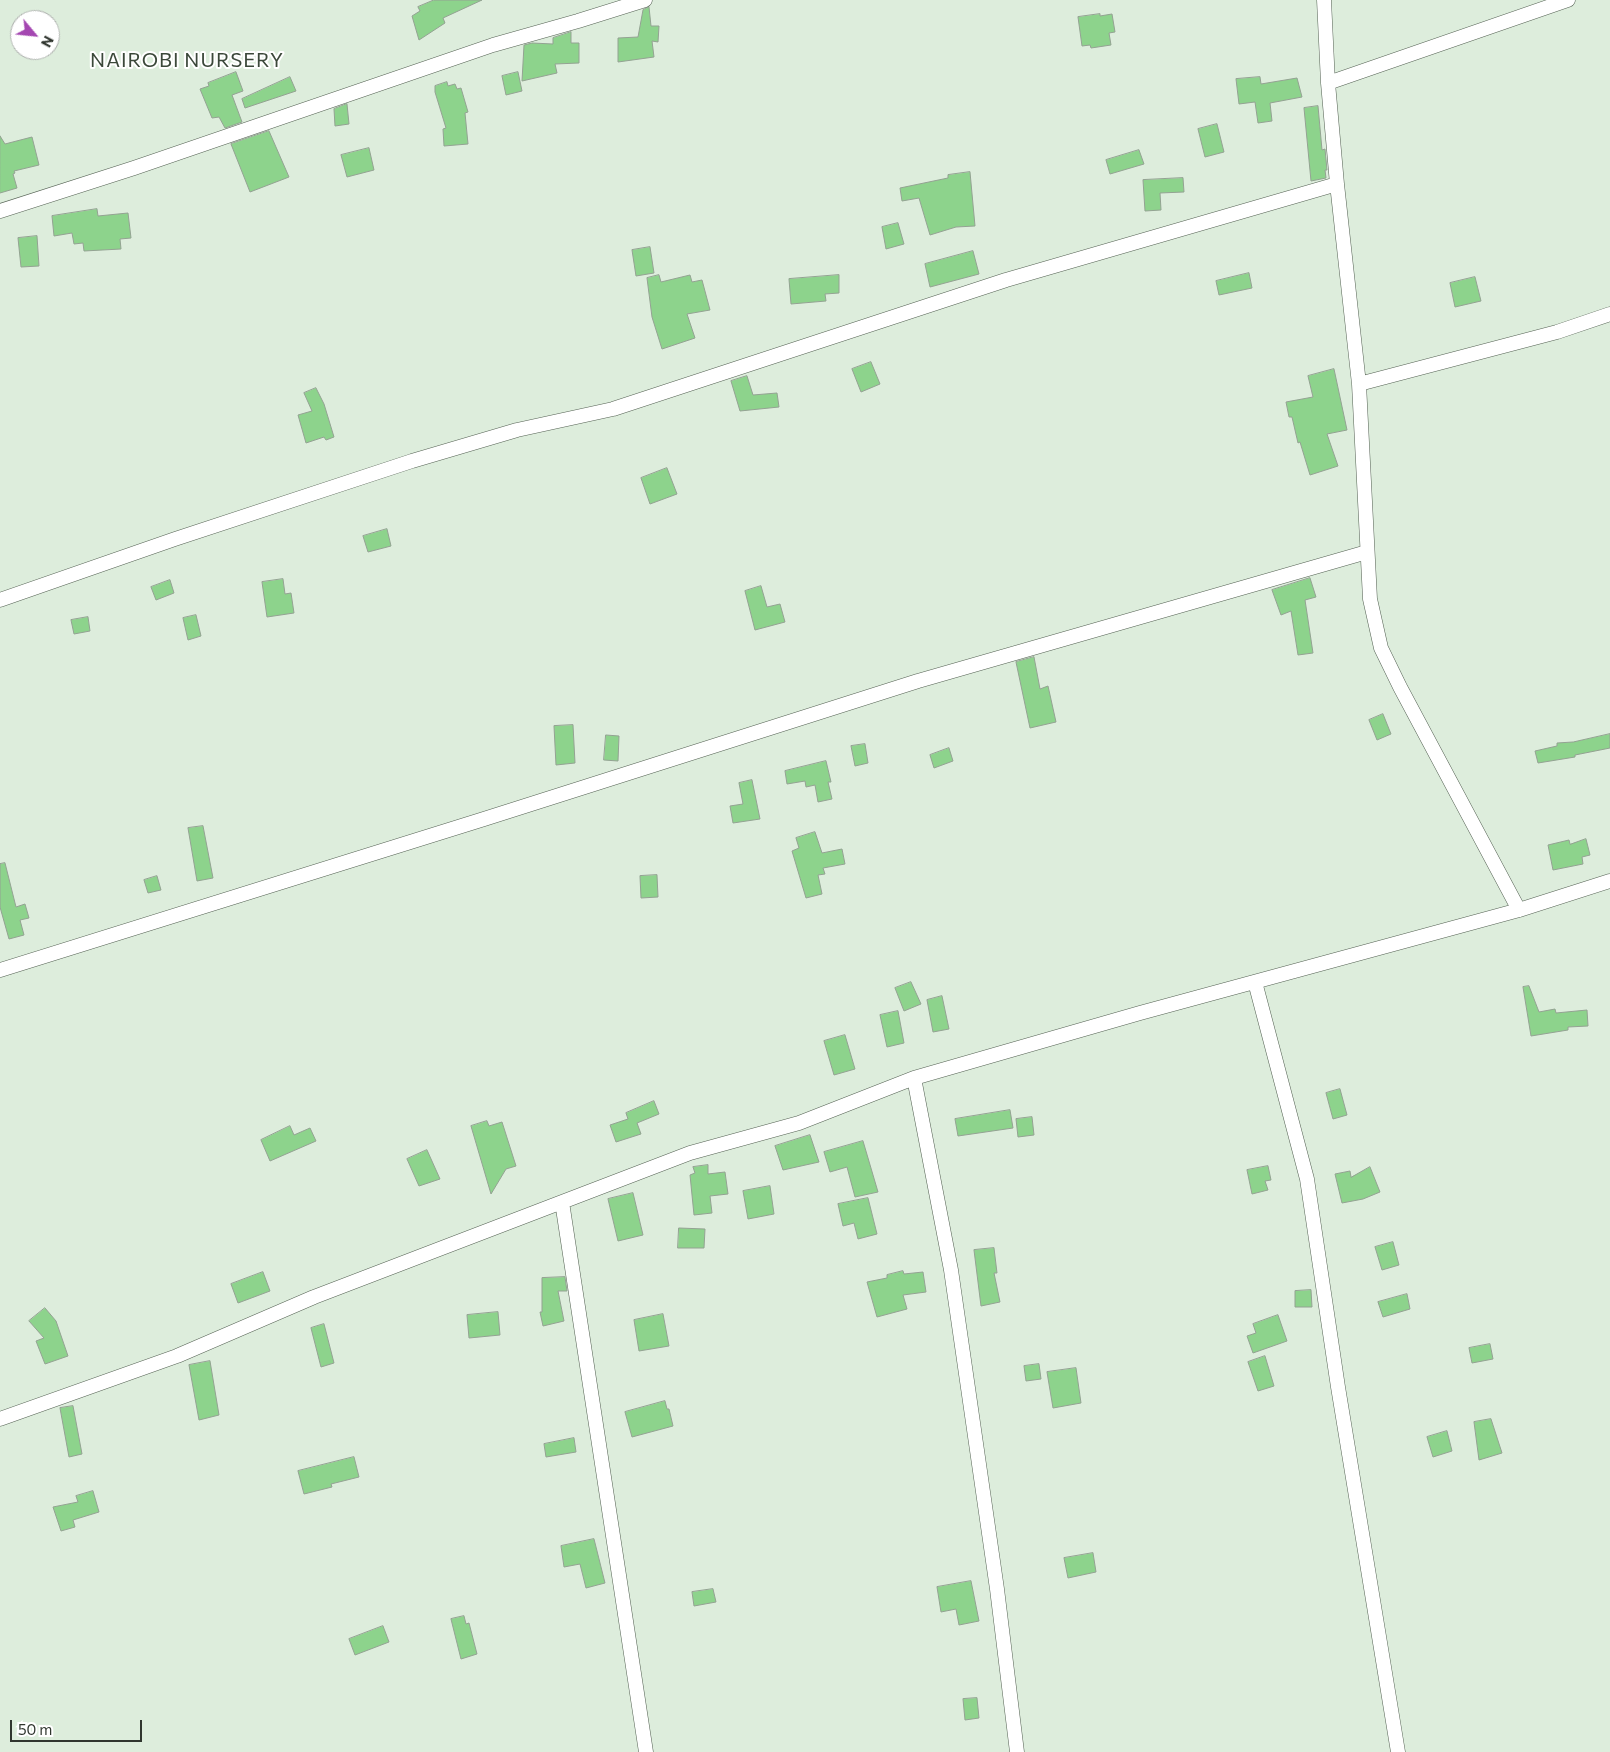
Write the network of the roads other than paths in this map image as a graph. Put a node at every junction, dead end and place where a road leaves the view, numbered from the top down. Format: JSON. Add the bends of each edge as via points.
{"nodes":[{"id":1,"x":645,"y":0,"type":"edge"},
{"id":2,"x":1324,"y":0,"type":"edge"},
{"id":3,"x":1568,"y":0,"type":"edge"},
{"id":4,"x":1328,"y":83,"type":"junction"},
{"id":5,"x":1337,"y":184,"type":"junction"},
{"id":6,"x":0,"y":211,"type":"edge"},
{"id":7,"x":1610,"y":314,"type":"edge"},
{"id":8,"x":1359,"y":384,"type":"junction"},
{"id":9,"x":1367,"y":552,"type":"junction"},
{"id":10,"x":0,"y":600,"type":"edge"},
{"id":11,"x":1610,"y":881,"type":"edge"},
{"id":12,"x":1519,"y":910,"type":"junction"},
{"id":13,"x":0,"y":970,"type":"edge"},
{"id":14,"x":1255,"y":982,"type":"junction"},
{"id":15,"x":914,"y":1078,"type":"junction"},
{"id":16,"x":562,"y":1202,"type":"junction"},
{"id":17,"x":0,"y":1419,"type":"edge"},
{"id":18,"x":646,"y":1752,"type":"edge"},
{"id":19,"x":1017,"y":1752,"type":"edge"},
{"id":20,"x":1398,"y":1752,"type":"edge"}],
"edges":[{"from":1,"to":6,"type":"street","via":[[493,45]]},
{"from":2,"to":4,"type":"street"},
{"from":3,"to":4,"type":"street"},
{"from":4,"to":5,"type":"street"},
{"from":5,"to":8,"type":"street"},
{"from":5,"to":10,"type":"street","via":[[1006,280],[613,409],[518,430],[412,461]]},
{"from":7,"to":8,"type":"street","via":[[1557,332]]},
{"from":8,"to":9,"type":"street"},
{"from":9,"to":12,"type":"street","via":[[1370,599],[1381,648]]},
{"from":9,"to":13,"type":"street","via":[[918,682]]},
{"from":11,"to":12,"type":"street"},
{"from":12,"to":14,"type":"street"},
{"from":14,"to":15,"type":"street"},
{"from":14,"to":20,"type":"street","via":[[1307,1179]]},
{"from":15,"to":16,"type":"street","via":[[799,1123],[690,1153]]},
{"from":15,"to":19,"type":"street","via":[[951,1270]]},
{"from":16,"to":17,"type":"street","via":[[314,1296],[177,1356]]},
{"from":16,"to":18,"type":"street"}]}
